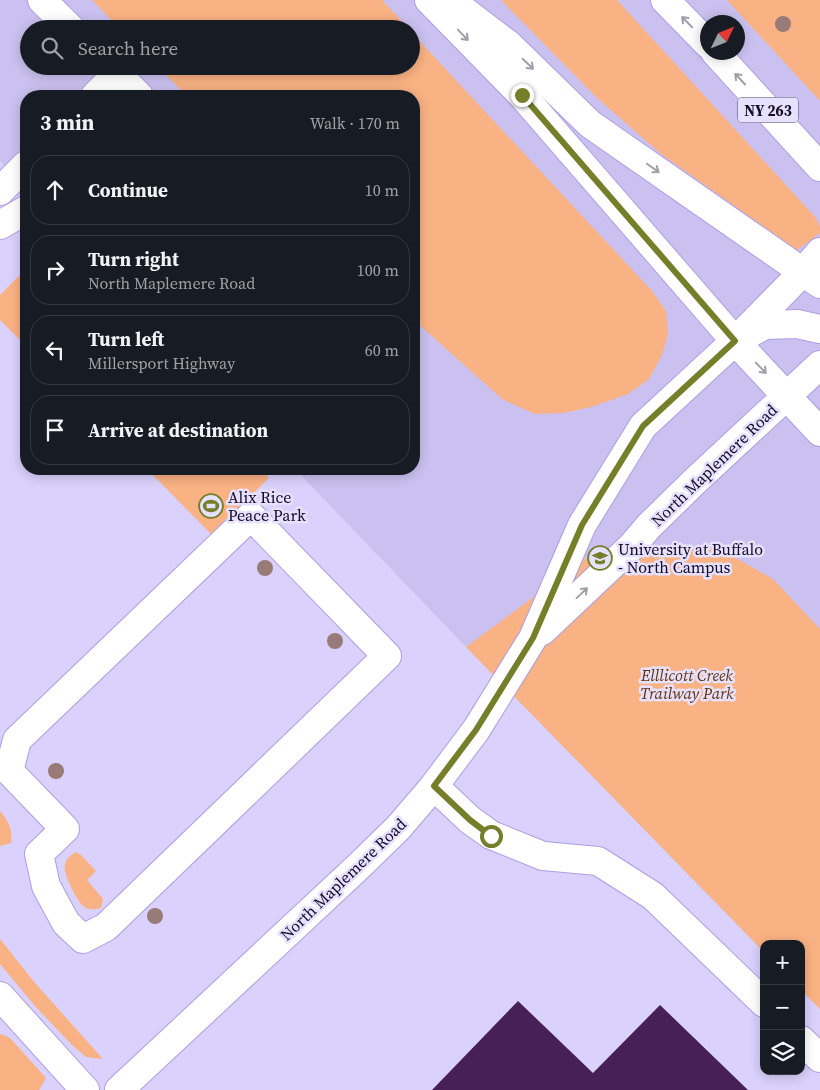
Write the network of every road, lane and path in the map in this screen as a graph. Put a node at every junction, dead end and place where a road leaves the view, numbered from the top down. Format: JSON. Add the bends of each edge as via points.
{"nodes":[{"id":1,"x":42,"y":0,"type":"edge"},
{"id":2,"x":429,"y":0,"type":"edge"},
{"id":3,"x":450,"y":0,"type":"edge"},
{"id":4,"x":665,"y":0,"type":"edge"},
{"id":5,"x":62,"y":20,"type":"edge"},
{"id":6,"x":700,"y":36,"type":"edge"},
{"id":7,"x":722,"y":60,"type":"edge"},
{"id":8,"x":110,"y":75,"type":"edge"},
{"id":9,"x":118,"y":75,"type":"edge"},
{"id":10,"x":99,"y":90,"type":"edge"},
{"id":11,"x":133,"y":90,"type":"edge"},
{"id":12,"x":820,"y":167,"type":"edge"},
{"id":13,"x":20,"y":171,"type":"edge"},
{"id":14,"x":0,"y":191,"type":"edge"},
{"id":15,"x":20,"y":213,"type":"edge"},
{"id":16,"x":0,"y":225,"type":"edge"},
{"id":17,"x":814,"y":269,"type":"edge"},
{"id":18,"x":820,"y":329,"type":"edge"},
{"id":19,"x":735,"y":341,"type":"junction"},
{"id":20,"x":820,"y":365,"type":"edge"},
{"id":21,"x":787,"y":395,"type":"junction"},
{"id":22,"x":820,"y":432,"type":"edge"},
{"id":23,"x":533,"y":638,"type":"junction"},
{"id":24,"x":5,"y":772,"type":"edge"},
{"id":25,"x":434,"y":786,"type":"junction"},
{"id":26,"x":0,"y":996,"type":"edge"},
{"id":27,"x":760,"y":999,"type":"edge"},
{"id":28,"x":805,"y":1044,"type":"edge"},
{"id":29,"x":820,"y":1058,"type":"edge"},
{"id":30,"x":85,"y":1090,"type":"edge"},
{"id":31,"x":119,"y":1090,"type":"edge"}],
"edges":[{"from":1,"to":5,"type":"street"},
{"from":2,"to":19,"type":"street","one_way":true,"via":[[522,95]]},
{"from":3,"to":17,"type":"street","one_way":true,"via":[[509,45],[590,124]]},
{"from":6,"to":4,"type":"street","one_way":true},
{"from":12,"to":7,"type":"street","number":"NY 263","one_way":true},
{"from":8,"to":10,"type":"street"},
{"from":9,"to":11,"type":"street"},
{"from":13,"to":14,"type":"street"},
{"from":15,"to":16,"type":"street"},
{"from":17,"to":19,"type":"street"},
{"from":18,"to":19,"type":"street","via":[[797,324],[765,325]]},
{"from":19,"to":21,"type":"street","one_way":true},
{"from":19,"to":23,"type":"street","name":"North Maplemere Road","via":[[643,426],[582,525]]},
{"from":20,"to":21,"type":"street","name":"North Maplemere Road"},
{"from":21,"to":22,"type":"street"},
{"from":23,"to":21,"type":"street","name":"North Maplemere Road","one_way":true},
{"from":23,"to":25,"type":"street","name":"North Maplemere Road","via":[[476,730]]},
{"from":24,"to":24,"type":"street","via":[[18,740],[250,516],[387,656],[106,927],[83,939],[66,923],[46,886],[39,854],[65,829]]},
{"from":25,"to":27,"type":"street","via":[[491,836],[543,856],[598,861],[653,896]]},
{"from":25,"to":31,"type":"street","name":"North Maplemere Road","via":[[359,866]]},
{"from":26,"to":30,"type":"street"},
{"from":28,"to":29,"type":"street"}]}
